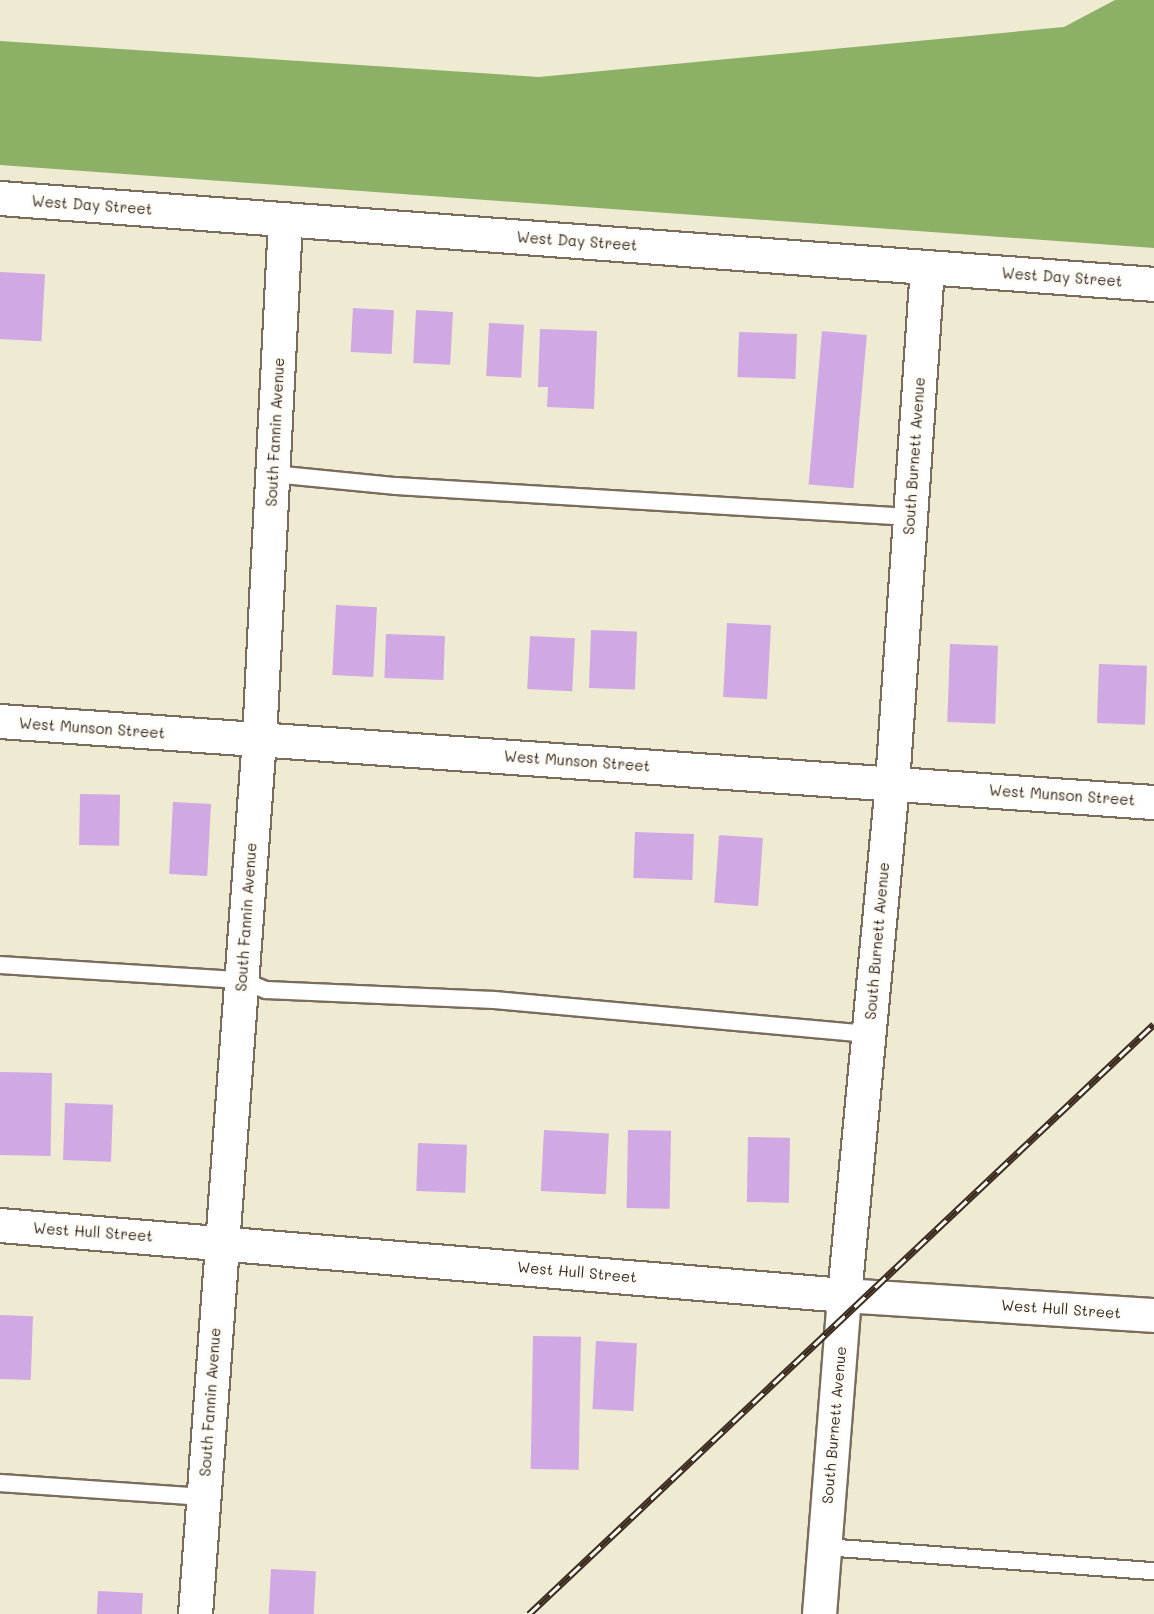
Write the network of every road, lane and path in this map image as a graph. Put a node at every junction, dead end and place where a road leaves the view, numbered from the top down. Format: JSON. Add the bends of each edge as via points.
{"nodes":[{"id":1,"x":0,"y":198,"type":"edge"},
{"id":2,"x":285,"y":220,"type":"junction"},
{"id":3,"x":927,"y":267,"type":"junction"},
{"id":4,"x":1154,"y":284,"type":"edge"},
{"id":5,"x":273,"y":474,"type":"junction"},
{"id":6,"x":910,"y":517,"type":"junction"},
{"id":7,"x":0,"y":721,"type":"edge"},
{"id":8,"x":259,"y":740,"type":"junction"},
{"id":9,"x":892,"y":783,"type":"junction"},
{"id":10,"x":1154,"y":802,"type":"edge"},
{"id":11,"x":0,"y":965,"type":"edge"},
{"id":12,"x":241,"y":980,"type":"junction"},
{"id":13,"x":868,"y":1034,"type":"junction"},
{"id":14,"x":0,"y":1225,"type":"edge"},
{"id":15,"x":222,"y":1242,"type":"junction"},
{"id":16,"x":844,"y":1295,"type":"junction"},
{"id":17,"x":1154,"y":1315,"type":"edge"},
{"id":18,"x":0,"y":1483,"type":"edge"},
{"id":19,"x":204,"y":1497,"type":"junction"},
{"id":20,"x":824,"y":1546,"type":"junction"},
{"id":21,"x":1154,"y":1571,"type":"edge"},
{"id":22,"x":195,"y":1614,"type":"edge"},
{"id":23,"x":819,"y":1614,"type":"edge"}],
"edges":[{"from":1,"to":2,"type":"street","name":"West Day Street"},
{"from":2,"to":3,"type":"street","name":"West Day Street"},
{"from":2,"to":5,"type":"street","name":"South Fannin Avenue"},
{"from":3,"to":4,"type":"street","name":"West Day Street"},
{"from":3,"to":6,"type":"street","name":"South Burnett Avenue"},
{"from":5,"to":6,"type":"lane","via":[[396,486]]},
{"from":5,"to":8,"type":"street","name":"South Fannin Avenue"},
{"from":6,"to":9,"type":"street","name":"South Burnett Avenue"},
{"from":7,"to":8,"type":"street","name":"West Munson Street"},
{"from":8,"to":9,"type":"street","name":"West Munson Street"},
{"from":8,"to":12,"type":"street","name":"South Fannin Avenue"},
{"from":9,"to":10,"type":"street","name":"West Munson Street"},
{"from":9,"to":13,"type":"street","name":"South Burnett Avenue"},
{"from":11,"to":12,"type":"lane"},
{"from":12,"to":13,"type":"lane","via":[[266,990],[494,1000]]},
{"from":12,"to":15,"type":"street","name":"South Fannin Avenue"},
{"from":13,"to":16,"type":"street","name":"South Burnett Avenue"},
{"from":14,"to":15,"type":"street","name":"West Hull Street"},
{"from":15,"to":16,"type":"street","name":"West Hull Street"},
{"from":15,"to":19,"type":"street","name":"South Fannin Avenue"},
{"from":16,"to":17,"type":"street","name":"West Hull Street"},
{"from":16,"to":20,"type":"street","name":"South Burnett Avenue"},
{"from":18,"to":19,"type":"lane"},
{"from":19,"to":22,"type":"street","name":"South Fannin Avenue"},
{"from":20,"to":21,"type":"lane"},
{"from":20,"to":23,"type":"street","name":"South Burnett Avenue"}]}
